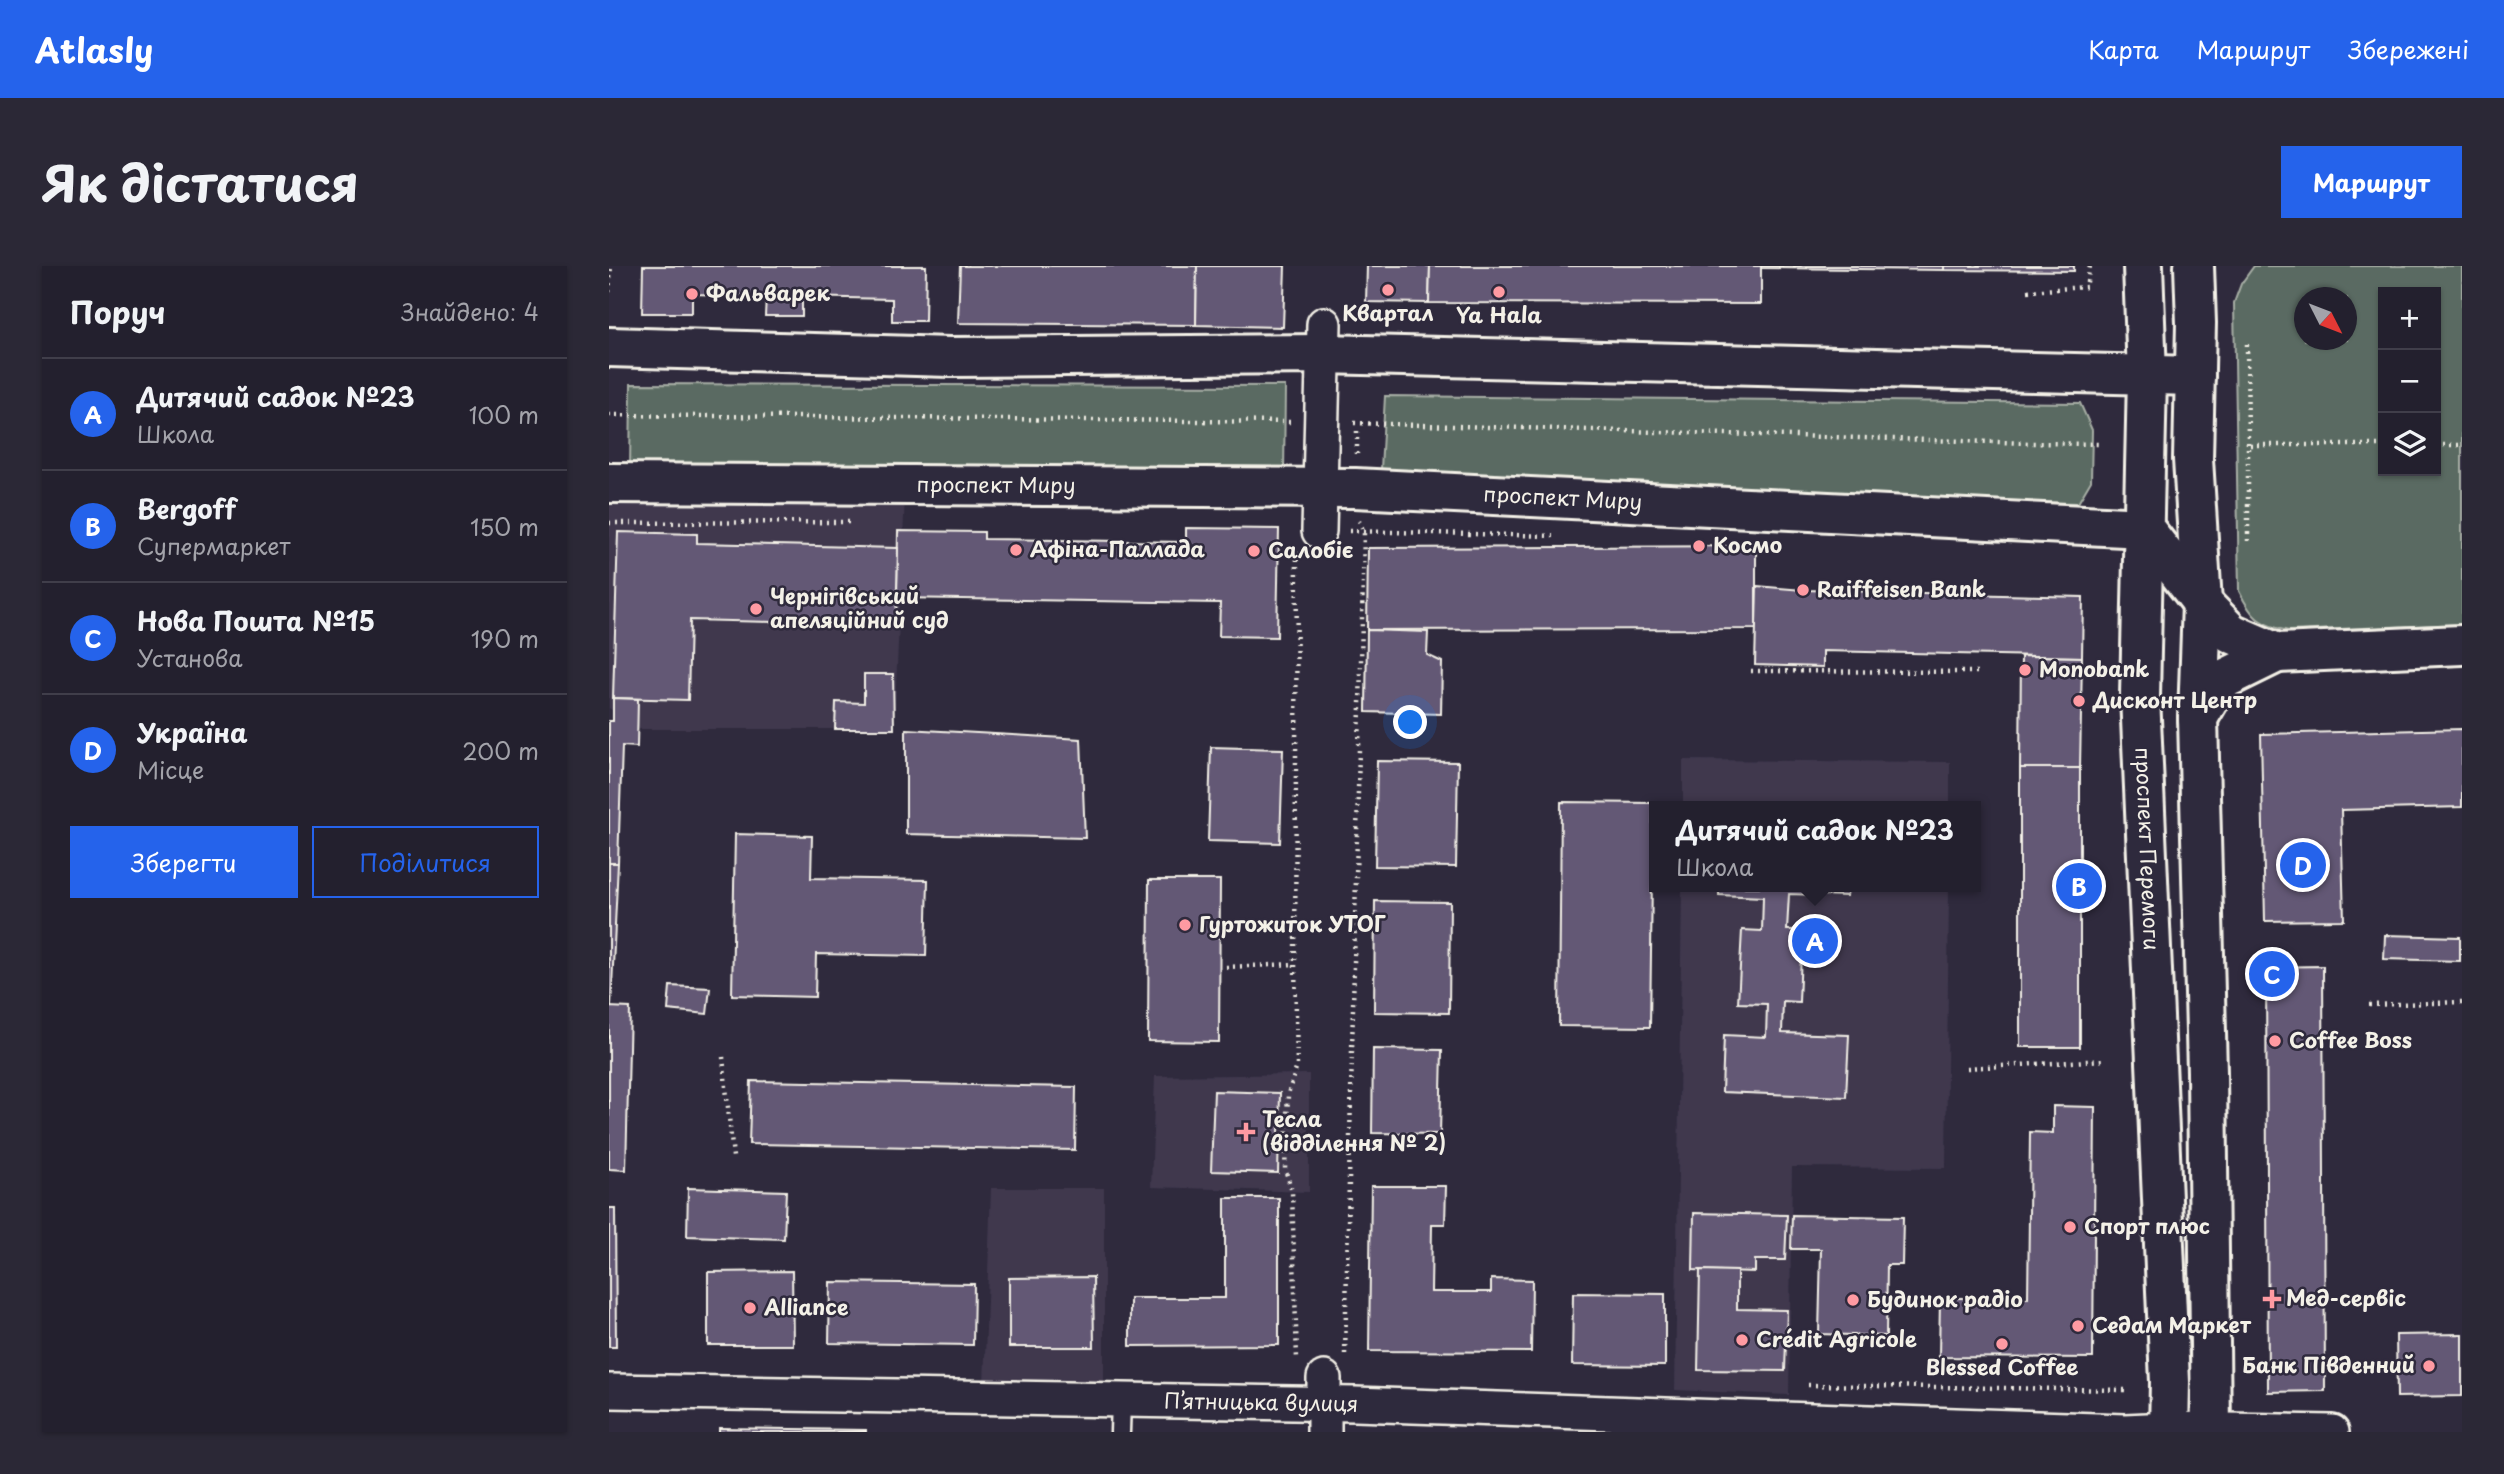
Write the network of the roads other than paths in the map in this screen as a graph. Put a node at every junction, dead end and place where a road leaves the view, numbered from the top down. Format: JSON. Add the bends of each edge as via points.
{"nodes":[{"id":1,"x":2143,"y":266,"type":"edge"},
{"id":2,"x":2203,"y":275,"type":"edge"},
{"id":3,"x":1323,"y":339,"type":"junction"},
{"id":4,"x":609,"y":347,"type":"edge"},
{"id":5,"x":2147,"y":376,"type":"junction"},
{"id":6,"x":2195,"y":376,"type":"junction"},
{"id":7,"x":2193,"y":459,"type":"junction"},
{"id":8,"x":609,"y":483,"type":"edge"},
{"id":9,"x":1320,"y":488,"type":"junction"},
{"id":10,"x":2144,"y":528,"type":"junction"},
{"id":11,"x":1308,"y":537,"type":"road end"},
{"id":12,"x":2202,"y":603,"type":"junction"},
{"id":13,"x":2462,"y":645,"type":"edge"},
{"id":14,"x":2277,"y":653,"type":"junction"},
{"id":15,"x":2198,"y":718,"type":"junction"},
{"id":16,"x":1323,"y":1389,"type":"edge"},
{"id":17,"x":609,"y":1391,"type":"edge"},
{"id":18,"x":1121,"y":1416,"type":"edge"},
{"id":19,"x":1744,"y":1425,"type":"edge"},
{"id":20,"x":2169,"y":1430,"type":"edge"},
{"id":21,"x":2211,"y":1431,"type":"edge"},
{"id":22,"x":2332,"y":1432,"type":"edge"}],
"edges":[{"from":1,"to":5,"type":"main road","name":"проспект Перемоги"},
{"from":2,"to":5,"type":"main road"},
{"from":2,"to":6,"type":"main road"},
{"from":3,"to":4,"type":"main road","via":[[950,358]]},
{"from":3,"to":5,"type":"main road"},
{"from":3,"to":9,"type":"street"},
{"from":5,"to":6,"type":"main road"},
{"from":5,"to":10,"type":"main road","name":"проспект Перемоги"},
{"from":6,"to":7,"type":"main road"},
{"from":7,"to":10,"type":"main road"},
{"from":7,"to":12,"type":"main road"},
{"from":8,"to":9,"type":"main road","name":"проспект Миру"},
{"from":9,"to":10,"type":"main road","name":"проспект Миру"},
{"from":9,"to":11,"type":"street"},
{"from":10,"to":12,"type":"main road"},
{"from":10,"to":20,"type":"main road","name":"проспект Перемоги","via":[[2140,696]]},
{"from":12,"to":14,"type":"main road","via":[[2231,633]]},
{"from":12,"to":15,"type":"main road"},
{"from":13,"to":14,"type":"main road"},
{"from":14,"to":15,"type":"main road","via":[[2220,681]]},
{"from":15,"to":21,"type":"main road"},
{"from":16,"to":18,"type":"street","name":"Пʼятницька вулиця"},
{"from":16,"to":19,"type":"street","name":"Пʼятницька вулиця"},
{"from":17,"to":18,"type":"street","name":"Пʼятницька вулиця"},
{"from":19,"to":20,"type":"street","name":"Пʼятницька вулиця"},
{"from":20,"to":21,"type":"street","name":"Пʼятницька вулиця"},
{"from":21,"to":22,"type":"street","name":"Пʼятницька вулиця"}]}
